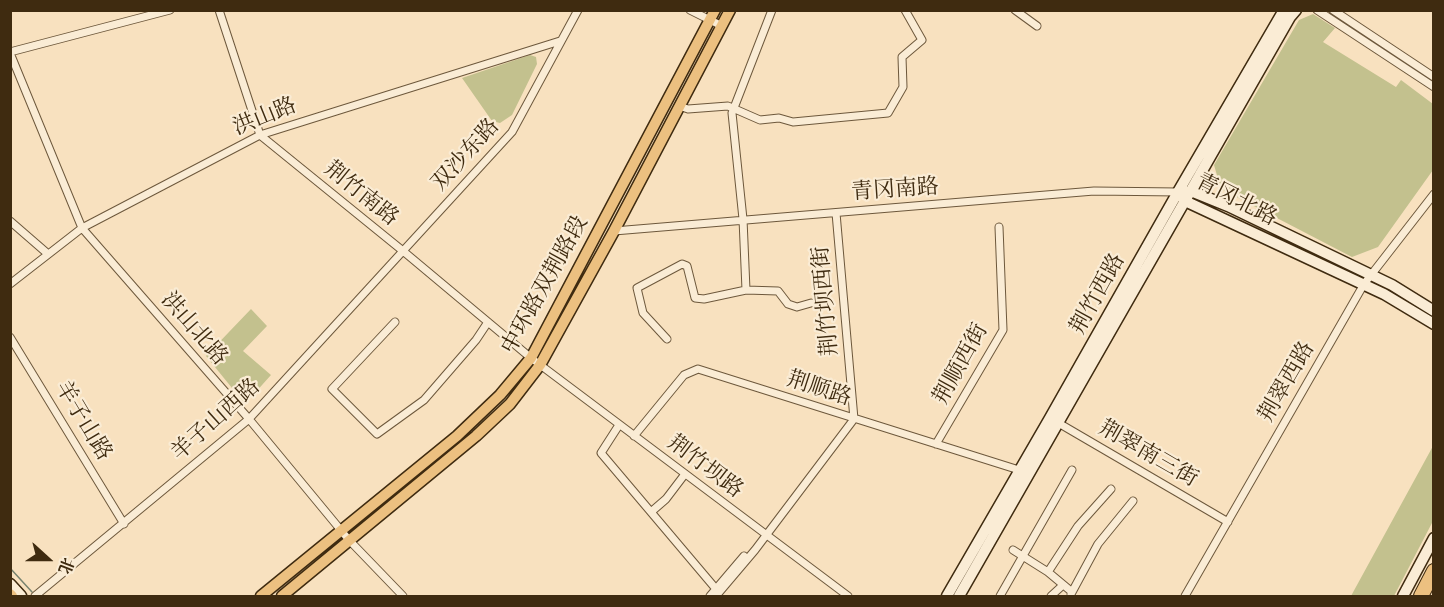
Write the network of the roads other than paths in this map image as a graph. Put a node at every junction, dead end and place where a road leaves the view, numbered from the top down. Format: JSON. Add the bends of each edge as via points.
{"nodes":[{"id":1,"x":170,"y":10,"type":"edge"},
{"id":2,"x":219,"y":10,"type":"edge"},
{"id":3,"x":578,"y":10,"type":"edge"},
{"id":4,"x":690,"y":10,"type":"edge"},
{"id":5,"x":716,"y":10,"type":"edge"},
{"id":6,"x":730,"y":10,"type":"edge"},
{"id":7,"x":772,"y":10,"type":"edge"},
{"id":8,"x":905,"y":10,"type":"edge"},
{"id":9,"x":1015,"y":10,"type":"edge"},
{"id":10,"x":1284,"y":10,"type":"edge"},
{"id":11,"x":1296,"y":10,"type":"edge"},
{"id":12,"x":1317,"y":10,"type":"edge"},
{"id":13,"x":1333,"y":10,"type":"edge"},
{"id":14,"x":140,"y":14,"type":"edge"},
{"id":15,"x":710,"y":21,"type":"junction"},
{"id":16,"x":722,"y":26,"type":"junction"},
{"id":17,"x":1037,"y":26,"type":"dead end"},
{"id":18,"x":560,"y":41,"type":"junction"},
{"id":19,"x":10,"y":52,"type":"edge"},
{"id":20,"x":1434,"y":77,"type":"edge"},
{"id":21,"x":1434,"y":87,"type":"edge"},
{"id":22,"x":679,"y":106,"type":"junction"},
{"id":23,"x":734,"y":108,"type":"junction"},
{"id":24,"x":260,"y":135,"type":"junction"},
{"id":25,"x":1434,"y":194,"type":"edge"},
{"id":26,"x":1185,"y":195,"type":"junction"},
{"id":27,"x":836,"y":213,"type":"junction"},
{"id":28,"x":743,"y":219,"type":"junction"},
{"id":29,"x":10,"y":220,"type":"edge"},
{"id":30,"x":999,"y":226,"type":"dead end"},
{"id":31,"x":82,"y":228,"type":"junction"},
{"id":32,"x":614,"y":231,"type":"junction"},
{"id":33,"x":403,"y":251,"type":"junction"},
{"id":34,"x":48,"y":254,"type":"junction"},
{"id":35,"x":1368,"y":280,"type":"junction"},
{"id":36,"x":10,"y":284,"type":"edge"},
{"id":37,"x":746,"y":290,"type":"junction"},
{"id":38,"x":811,"y":303,"type":"dead end"},
{"id":39,"x":1434,"y":311,"type":"edge"},
{"id":40,"x":395,"y":322,"type":"dead end"},
{"id":41,"x":488,"y":322,"type":"junction"},
{"id":42,"x":1434,"y":324,"type":"edge"},
{"id":43,"x":10,"y":337,"type":"edge"},
{"id":44,"x":667,"y":339,"type":"dead end"},
{"id":45,"x":531,"y":358,"type":"junction"},
{"id":46,"x":540,"y":365,"type":"junction"},
{"id":47,"x":249,"y":419,"type":"junction"},
{"id":48,"x":854,"y":419,"type":"junction"},
{"id":49,"x":1054,"y":420,"type":"junction"},
{"id":50,"x":619,"y":424,"type":"junction"},
{"id":51,"x":634,"y":436,"type":"junction"},
{"id":52,"x":936,"y":444,"type":"junction"},
{"id":53,"x":1019,"y":470,"type":"junction"},
{"id":54,"x":1072,"y":470,"type":"dead end"},
{"id":55,"x":685,"y":474,"type":"junction"},
{"id":56,"x":1111,"y":489,"type":"dead end"},
{"id":57,"x":1133,"y":501,"type":"dead end"},
{"id":58,"x":651,"y":512,"type":"junction"},
{"id":59,"x":1228,"y":522,"type":"junction"},
{"id":60,"x":124,"y":524,"type":"junction"},
{"id":61,"x":341,"y":531,"type":"junction"},
{"id":62,"x":765,"y":535,"type":"junction"},
{"id":63,"x":1434,"y":538,"type":"edge"},
{"id":64,"x":349,"y":540,"type":"junction"},
{"id":65,"x":1012,"y":550,"type":"dead end"},
{"id":66,"x":1023,"y":556,"type":"junction"},
{"id":67,"x":1434,"y":571,"type":"edge"},
{"id":68,"x":1047,"y":572,"type":"junction"},
{"id":69,"x":10,"y":584,"type":"edge"},
{"id":70,"x":1063,"y":585,"type":"junction"},
{"id":71,"x":716,"y":593,"type":"edge"},
{"id":72,"x":1071,"y":594,"type":"edge"},
{"id":73,"x":21,"y":597,"type":"edge"},
{"id":74,"x":35,"y":597,"type":"edge"},
{"id":75,"x":261,"y":597,"type":"edge"},
{"id":76,"x":282,"y":597,"type":"edge"},
{"id":77,"x":403,"y":597,"type":"edge"},
{"id":78,"x":710,"y":597,"type":"edge"},
{"id":79,"x":848,"y":597,"type":"edge"},
{"id":80,"x":946,"y":597,"type":"edge"},
{"id":81,"x":959,"y":597,"type":"edge"},
{"id":82,"x":1000,"y":597,"type":"edge"},
{"id":83,"x":1051,"y":597,"type":"edge"},
{"id":84,"x":1185,"y":597,"type":"edge"},
{"id":85,"x":1403,"y":597,"type":"edge"},
{"id":86,"x":1421,"y":597,"type":"edge"}],
"edges":[{"from":1,"to":14,"type":"street"},
{"from":2,"to":24,"type":"street"},
{"from":3,"to":18,"type":"street","name":"双沙东路"},
{"from":4,"to":15,"type":"street"},
{"from":5,"to":15,"type":"main road","name":"中环路双荆路段"},
{"from":6,"to":16,"type":"main road","name":"中环路双荆路段"},
{"from":7,"to":23,"type":"street"},
{"from":8,"to":23,"type":"street","via":[[922,40],[903,57],[903,87],[888,113],[793,122],[779,118],[760,120]]},
{"from":9,"to":17,"type":"street"},
{"from":10,"to":26,"type":"main road","name":"荆竹西路"},
{"from":11,"to":26,"type":"main road","name":"荆竹西路"},
{"from":12,"to":21,"type":"street"},
{"from":13,"to":20,"type":"street"},
{"from":14,"to":19,"type":"street"},
{"from":15,"to":16,"type":"street"},
{"from":15,"to":45,"type":"main road","name":"中环路双荆路段"},
{"from":16,"to":22,"type":"main road","name":"中环路双荆路段"},
{"from":18,"to":24,"type":"street","name":"洪山路"},
{"from":18,"to":33,"type":"street","name":"双沙东路","via":[[512,132]]},
{"from":19,"to":31,"type":"street","name":"洪山北路"},
{"from":22,"to":23,"type":"street"},
{"from":22,"to":32,"type":"main road","name":"中环路双荆路段"},
{"from":23,"to":28,"type":"street"},
{"from":24,"to":31,"type":"street","name":"洪山路"},
{"from":24,"to":33,"type":"street","name":"荆竹南路"},
{"from":25,"to":35,"type":"street","name":"荆翠西路"},
{"from":26,"to":27,"type":"street","name":"青冈南路","via":[[1094,191]]},
{"from":26,"to":35,"type":"main road","name":"青冈北路","via":[[1228,206]]},
{"from":26,"to":49,"type":"main road","name":"荆竹西路"},
{"from":27,"to":28,"type":"street","name":"青冈南路"},
{"from":27,"to":48,"type":"street","name":"荆竹坝西街"},
{"from":28,"to":32,"type":"street","name":"青冈南路"},
{"from":28,"to":37,"type":"street"},
{"from":29,"to":34,"type":"street"},
{"from":30,"to":52,"type":"street","name":"荆顺西街","via":[[1003,330]]},
{"from":31,"to":34,"type":"street","name":"洪山路"},
{"from":31,"to":47,"type":"street","name":"洪山北路"},
{"from":32,"to":46,"type":"main road","name":"中环路双荆路段"},
{"from":33,"to":41,"type":"street","name":"荆竹南路"},
{"from":33,"to":47,"type":"street","name":"羊子山西路"},
{"from":34,"to":36,"type":"street","name":"洪山路"},
{"from":35,"to":39,"type":"main road","name":"青冈北路"},
{"from":35,"to":42,"type":"main road","name":"青冈北路"},
{"from":35,"to":59,"type":"street","name":"荆翠西路"},
{"from":37,"to":38,"type":"street","via":[[778,291],[788,304],[797,307]]},
{"from":37,"to":44,"type":"street","via":[[695,298],[687,266],[682,264],[637,288],[643,313]]},
{"from":40,"to":41,"type":"street","via":[[332,389],[377,434],[424,400]]},
{"from":41,"to":45,"type":"street","name":"荆竹南路"},
{"from":43,"to":60,"type":"street","name":"羊子山路"},
{"from":45,"to":46,"type":"street","name":"荆竹南路"},
{"from":45,"to":61,"type":"main road","name":"中环路双荆路段","via":[[457,436]]},
{"from":46,"to":50,"type":"street","name":"荆竹坝路"},
{"from":46,"to":64,"type":"main road","name":"中环路双荆路段","via":[[510,404],[476,436]]},
{"from":47,"to":60,"type":"street","name":"羊子山西路"},
{"from":47,"to":61,"type":"street","name":"洪山北路"},
{"from":48,"to":51,"type":"street","name":"荆顺路","via":[[698,369],[684,375]]},
{"from":48,"to":52,"type":"street","name":"荆顺路"},
{"from":48,"to":62,"type":"street"},
{"from":49,"to":53,"type":"main road","name":"荆竹西路"},
{"from":49,"to":59,"type":"street","name":"荆翠南三街"},
{"from":49,"to":81,"type":"main road","name":"荆竹西路"},
{"from":50,"to":51,"type":"street","name":"荆竹坝路"},
{"from":50,"to":58,"type":"street","via":[[601,453]]},
{"from":51,"to":55,"type":"street","name":"荆竹坝路"},
{"from":52,"to":53,"type":"street","name":"荆顺路"},
{"from":53,"to":80,"type":"main road","name":"荆竹西路"},
{"from":54,"to":66,"type":"street"},
{"from":55,"to":58,"type":"street"},
{"from":55,"to":62,"type":"street","name":"荆竹坝路"},
{"from":56,"to":68,"type":"street","via":[[1078,526]]},
{"from":57,"to":72,"type":"street","via":[[1098,544]]},
{"from":58,"to":71,"type":"street"},
{"from":59,"to":84,"type":"street","name":"荆翠西路"},
{"from":60,"to":74,"type":"street","name":"羊子山西路"},
{"from":61,"to":64,"type":"street","name":"洪山北路"},
{"from":61,"to":75,"type":"main road","name":"中环路双荆路段"},
{"from":62,"to":71,"type":"street","via":[[750,548]]},
{"from":62,"to":79,"type":"street","name":"荆竹坝路"},
{"from":63,"to":85,"type":"main road"},
{"from":64,"to":76,"type":"main road","name":"中环路双荆路段"},
{"from":64,"to":77,"type":"street","name":"洪山北路"},
{"from":65,"to":66,"type":"street"},
{"from":66,"to":68,"type":"street"},
{"from":66,"to":82,"type":"street"},
{"from":67,"to":86,"type":"highway"},
{"from":68,"to":70,"type":"street"},
{"from":69,"to":73,"type":"main road"},
{"from":70,"to":72,"type":"street"},
{"from":70,"to":83,"type":"street"},
{"from":71,"to":78,"type":"street"}]}
